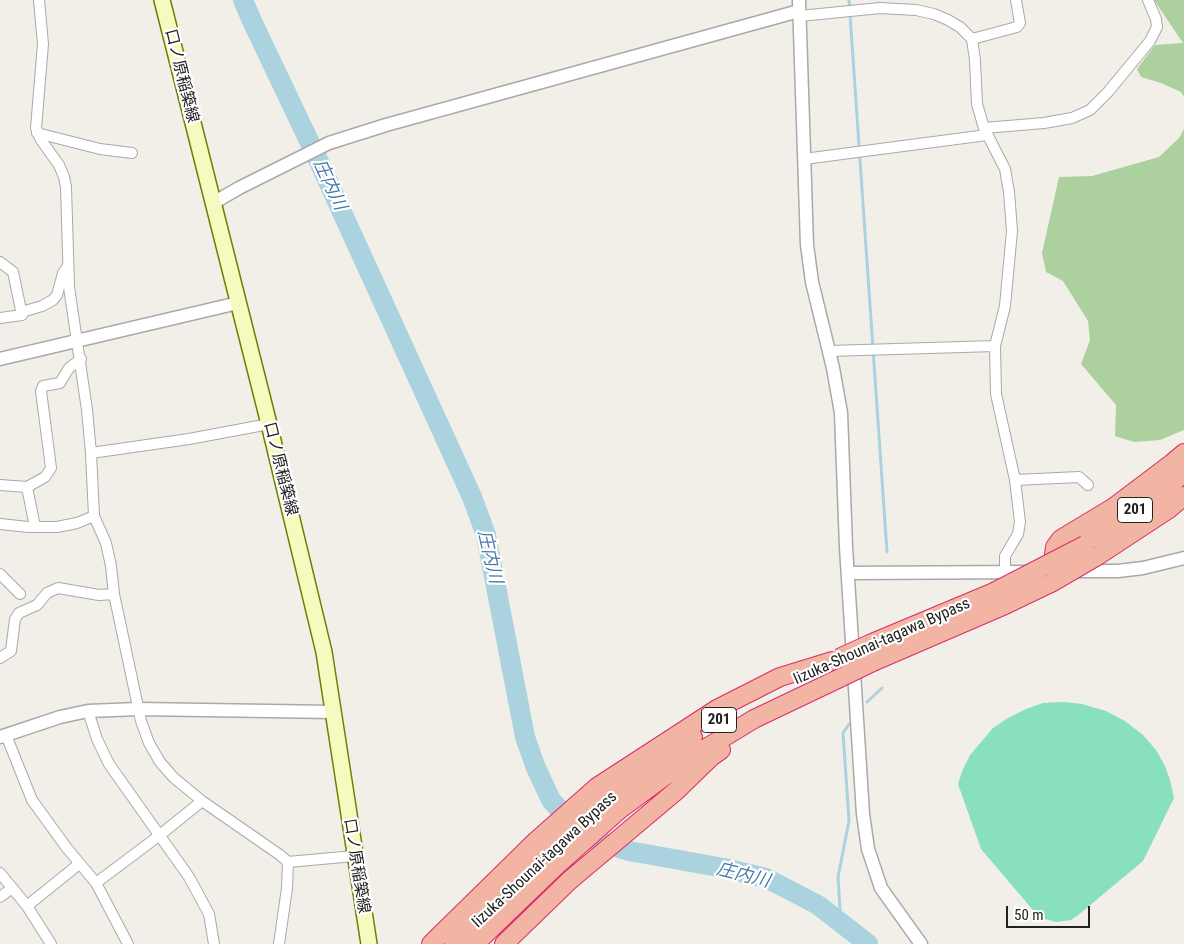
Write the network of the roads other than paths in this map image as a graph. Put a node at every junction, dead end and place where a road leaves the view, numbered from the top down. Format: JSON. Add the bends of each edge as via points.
{"nodes":[{"id":1,"x":39,"y":0,"type":"edge"},
{"id":2,"x":162,"y":0,"type":"edge"},
{"id":3,"x":1016,"y":0,"type":"edge"},
{"id":4,"x":1148,"y":0,"type":"edge"},
{"id":5,"x":799,"y":9,"type":"edge"},
{"id":6,"x":972,"y":39,"type":"junction"},
{"id":7,"x":986,"y":131,"type":"junction"},
{"id":8,"x":37,"y":134,"type":"junction"},
{"id":9,"x":132,"y":153,"type":"dead end"},
{"id":10,"x":804,"y":159,"type":"junction"},
{"id":11,"x":213,"y":204,"type":"junction"},
{"id":12,"x":0,"y":262,"type":"edge"},
{"id":13,"x":68,"y":266,"type":"junction"},
{"id":14,"x":238,"y":302,"type":"junction"},
{"id":15,"x":22,"y":312,"type":"junction"},
{"id":16,"x":0,"y":318,"type":"edge"},
{"id":17,"x":78,"y":341,"type":"junction"},
{"id":18,"x":995,"y":346,"type":"junction"},
{"id":19,"x":828,"y":351,"type":"junction"},
{"id":20,"x":0,"y":358,"type":"edge"},
{"id":21,"x":81,"y":359,"type":"junction"},
{"id":22,"x":269,"y":424,"type":"junction"},
{"id":23,"x":91,"y":453,"type":"junction"},
{"id":24,"x":1184,"y":453,"type":"edge"},
{"id":25,"x":1184,"y":473,"type":"edge"},
{"id":26,"x":1015,"y":480,"type":"junction"},
{"id":27,"x":0,"y":485,"type":"edge"},
{"id":28,"x":1088,"y":485,"type":"dead end"},
{"id":29,"x":27,"y":487,"type":"junction"},
{"id":30,"x":1184,"y":496,"type":"edge"},
{"id":31,"x":94,"y":516,"type":"junction"},
{"id":32,"x":0,"y":524,"type":"edge"},
{"id":33,"x":35,"y":527,"type":"junction"},
{"id":34,"x":1092,"y":550,"type":"junction"},
{"id":35,"x":1184,"y":558,"type":"edge"},
{"id":36,"x":1167,"y":563,"type":"junction"},
{"id":37,"x":1184,"y":569,"type":"edge"},
{"id":38,"x":1052,"y":571,"type":"junction"},
{"id":39,"x":1005,"y":572,"type":"junction"},
{"id":40,"x":848,"y":573,"type":"junction"},
{"id":41,"x":0,"y":574,"type":"edge"},
{"id":42,"x":20,"y":594,"type":"dead end"},
{"id":43,"x":114,"y":594,"type":"junction"},
{"id":44,"x":1000,"y":598,"type":"junction"},
{"id":45,"x":0,"y":658,"type":"edge"},
{"id":46,"x":835,"y":659,"type":"junction"},
{"id":47,"x":825,"y":684,"type":"junction"},
{"id":48,"x":138,"y":709,"type":"junction"},
{"id":49,"x":88,"y":711,"type":"junction"},
{"id":50,"x":334,"y":712,"type":"junction"},
{"id":51,"x":3,"y":736,"type":"edge"},
{"id":52,"x":202,"y":801,"type":"junction"},
{"id":53,"x":615,"y":804,"type":"junction"},
{"id":54,"x":160,"y":836,"type":"junction"},
{"id":55,"x":547,"y":854,"type":"junction"},
{"id":56,"x":354,"y":856,"type":"junction"},
{"id":57,"x":288,"y":862,"type":"junction"},
{"id":58,"x":79,"y":864,"type":"junction"},
{"id":59,"x":0,"y":874,"type":"edge"},
{"id":60,"x":96,"y":883,"type":"junction"},
{"id":61,"x":11,"y":889,"type":"junction"},
{"id":62,"x":0,"y":897,"type":"edge"},
{"id":63,"x":27,"y":906,"type":"junction"},
{"id":64,"x":366,"y":943,"type":"edge"},
{"id":65,"x":51,"y":944,"type":"edge"},
{"id":66,"x":128,"y":944,"type":"edge"},
{"id":67,"x":214,"y":944,"type":"edge"},
{"id":68,"x":279,"y":944,"type":"edge"},
{"id":69,"x":431,"y":944,"type":"edge"},
{"id":70,"x":454,"y":944,"type":"edge"},
{"id":71,"x":475,"y":944,"type":"edge"},
{"id":72,"x":504,"y":944,"type":"edge"},
{"id":73,"x":920,"y":944,"type":"edge"}],
"edges":[{"from":1,"to":8,"type":"street","via":[[43,44]]},
{"from":2,"to":11,"type":"main road","name":"口ノ原稲築線"},
{"from":3,"to":6,"type":"street","via":[[1020,23],[1017,27]]},
{"from":4,"to":7,"type":"street","via":[[1157,27],[1150,41],[1090,110],[1072,118]]},
{"from":5,"to":6,"type":"street","via":[[916,10],[948,20]]},
{"from":5,"to":10,"type":"street"},
{"from":5,"to":11,"type":"street","via":[[329,143]]},
{"from":6,"to":7,"type":"street","via":[[977,104]]},
{"from":7,"to":10,"type":"street"},
{"from":7,"to":18,"type":"street","via":[[1004,169],[1012,231],[1005,306]]},
{"from":8,"to":9,"type":"street"},
{"from":8,"to":13,"type":"street","via":[[64,177]]},
{"from":10,"to":19,"type":"street","via":[[812,282]]},
{"from":11,"to":14,"type":"main road","name":"口ノ原稲築線"},
{"from":12,"to":15,"type":"street","via":[[13,272]]},
{"from":13,"to":15,"type":"street","via":[[52,300]]},
{"from":13,"to":17,"type":"street"},
{"from":14,"to":17,"type":"street"},
{"from":14,"to":22,"type":"main road","name":"口ノ原稲築線"},
{"from":15,"to":16,"type":"street","via":[[22,315]]},
{"from":17,"to":20,"type":"street"},
{"from":17,"to":21,"type":"street"},
{"from":18,"to":19,"type":"street"},
{"from":18,"to":26,"type":"street","via":[[996,394]]},
{"from":19,"to":40,"type":"street","via":[[841,412]]},
{"from":21,"to":23,"type":"street"},
{"from":21,"to":29,"type":"street","via":[[60,383],[43,386],[51,468],[45,477]]},
{"from":22,"to":23,"type":"street"},
{"from":22,"to":50,"type":"main road","name":"口ノ原稲築線","via":[[324,652]]},
{"from":23,"to":31,"type":"street"},
{"from":24,"to":38,"type":"highway","via":[[1114,507],[1061,539],[1055,547]]},
{"from":25,"to":34,"type":"highway","name":"Iizuka-Shounai-tagawa Bypass","number":"201"},
{"from":26,"to":28,"type":"street","via":[[1078,477]]},
{"from":26,"to":39,"type":"street","via":[[1020,522],[1018,534],[1005,556]]},
{"from":27,"to":29,"type":"street"},
{"from":29,"to":33,"type":"street"},
{"from":30,"to":34,"type":"highway","name":"Iizuka-Shounai-tagawa Bypass","number":"201","via":[[1169,509]]},
{"from":31,"to":33,"type":"street","via":[[77,524]]},
{"from":31,"to":43,"type":"street","via":[[106,543]]},
{"from":32,"to":33,"type":"street"},
{"from":34,"to":44,"type":"highway","name":"Iizuka-Shounai-tagawa Bypass","number":"201","bridge":true,"via":[[1051,582]]},
{"from":35,"to":36,"type":"street"},
{"from":36,"to":37,"type":"street"},
{"from":36,"to":38,"type":"street","via":[[1118,570]]},
{"from":38,"to":39,"type":"street"},
{"from":39,"to":40,"type":"street"},
{"from":40,"to":73,"type":"street","via":[[862,814],[868,849],[881,888]]},
{"from":41,"to":42,"type":"street"},
{"from":43,"to":45,"type":"street","via":[[98,595],[58,588],[47,592],[36,605],[20,613],[11,650]]},
{"from":43,"to":48,"type":"street"},
{"from":44,"to":46,"type":"highway","name":"Iizuka-Shounai-tagawa Bypass","number":"201","bridge":true},
{"from":44,"to":47,"type":"highway","name":"Iizuka-Shounai-tagawa Bypass","number":"201","bridge":true},
{"from":46,"to":53,"type":"highway","name":"Iizuka-Shounai-tagawa Bypass","number":"201","via":[[714,722],[667,755]]},
{"from":46,"to":55,"type":"highway","via":[[780,677],[716,709],[597,787]]},
{"from":47,"to":53,"type":"highway","name":"Iizuka-Shounai-tagawa Bypass","number":"201","via":[[754,719]]},
{"from":47,"to":72,"type":"highway","via":[[711,757],[676,791],[570,880]]},
{"from":48,"to":49,"type":"street"},
{"from":48,"to":50,"type":"street"},
{"from":48,"to":52,"type":"street","via":[[149,743],[160,762]]},
{"from":49,"to":51,"type":"street"},
{"from":49,"to":54,"type":"street","via":[[109,764]]},
{"from":50,"to":56,"type":"main road","name":"口ノ原稲築線"},
{"from":51,"to":58,"type":"street","via":[[32,800]]},
{"from":52,"to":54,"type":"street"},
{"from":52,"to":57,"type":"street"},
{"from":53,"to":55,"type":"highway","name":"Iizuka-Shounai-tagawa Bypass","number":"201"},
{"from":54,"to":60,"type":"street"},
{"from":54,"to":67,"type":"street","via":[[209,914]]},
{"from":55,"to":69,"type":"highway"},
{"from":55,"to":70,"type":"highway","name":"Iizuka-Shounai-tagawa Bypass","number":"201"},
{"from":55,"to":71,"type":"highway","name":"Iizuka-Shounai-tagawa Bypass","number":"201"},
{"from":56,"to":57,"type":"street"},
{"from":56,"to":64,"type":"main road","name":"口ノ原稲築線"},
{"from":57,"to":68,"type":"street"},
{"from":58,"to":60,"type":"street"},
{"from":58,"to":63,"type":"street"},
{"from":59,"to":61,"type":"street"},
{"from":60,"to":66,"type":"street"},
{"from":61,"to":62,"type":"street"},
{"from":61,"to":63,"type":"street"},
{"from":63,"to":65,"type":"street"}]}
